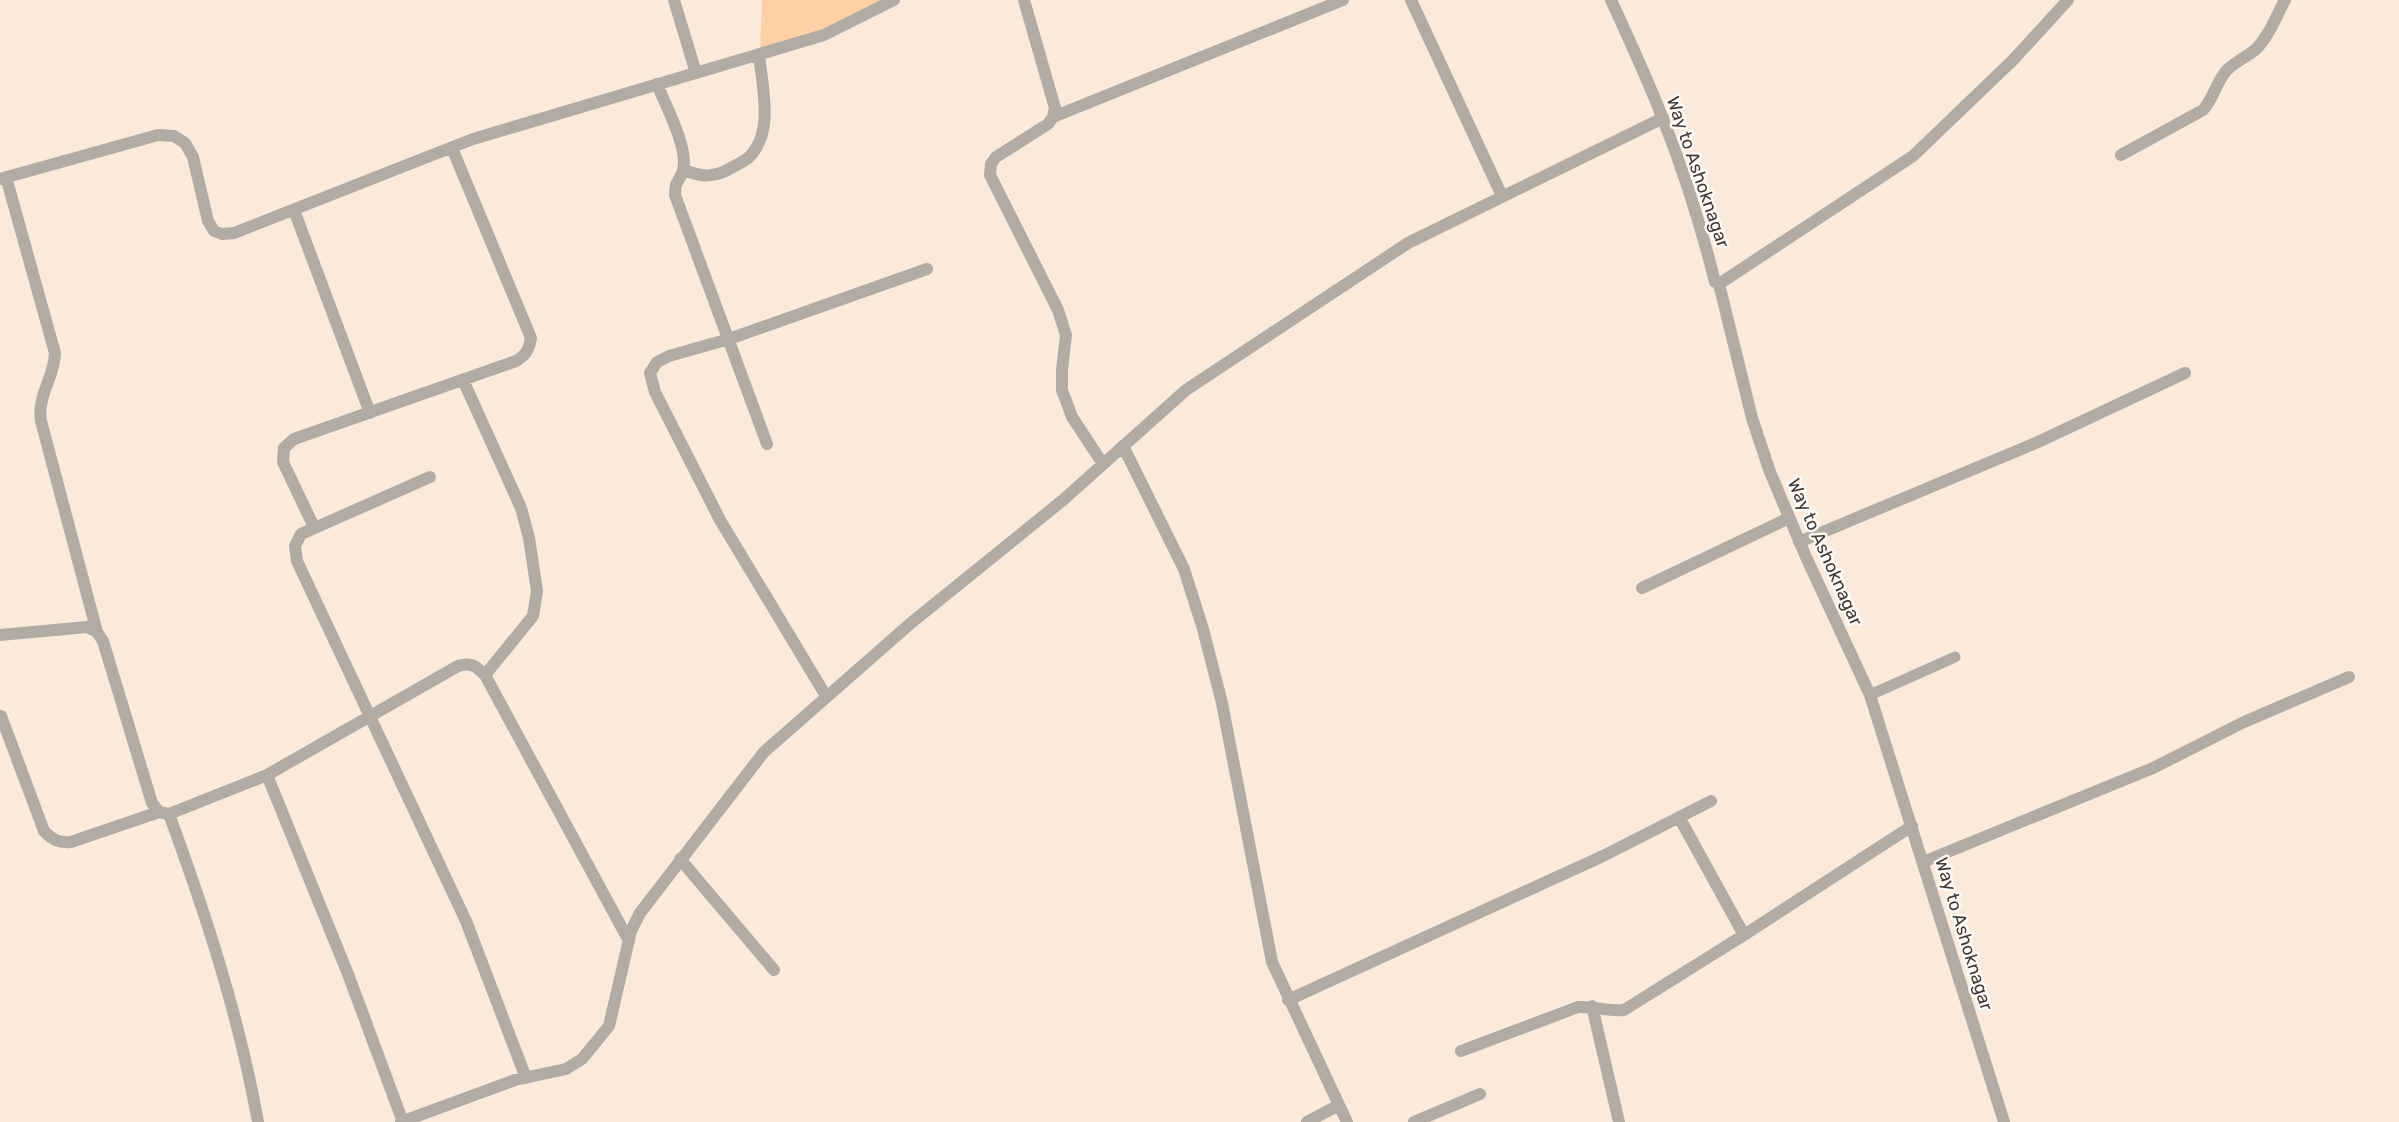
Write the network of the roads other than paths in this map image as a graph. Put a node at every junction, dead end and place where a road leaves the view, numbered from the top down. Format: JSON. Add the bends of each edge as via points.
{"nodes":[{"id":1,"x":674,"y":0,"type":"edge"},
{"id":2,"x":894,"y":0,"type":"edge"},
{"id":3,"x":1024,"y":0,"type":"edge"},
{"id":4,"x":1343,"y":0,"type":"edge"},
{"id":5,"x":1411,"y":0,"type":"edge"},
{"id":6,"x":1611,"y":0,"type":"edge"},
{"id":7,"x":2068,"y":0,"type":"edge"},
{"id":8,"x":2285,"y":0,"type":"edge"},
{"id":9,"x":760,"y":54,"type":"junction"},
{"id":10,"x":696,"y":72,"type":"junction"},
{"id":11,"x":657,"y":84,"type":"junction"},
{"id":12,"x":1053,"y":117,"type":"junction"},
{"id":13,"x":1663,"y":118,"type":"junction"},
{"id":14,"x":452,"y":148,"type":"junction"},
{"id":15,"x":2121,"y":155,"type":"dead end"},
{"id":16,"x":684,"y":170,"type":"junction"},
{"id":17,"x":3,"y":178,"type":"edge"},
{"id":18,"x":1502,"y":196,"type":"junction"},
{"id":19,"x":294,"y":210,"type":"junction"},
{"id":20,"x":927,"y":270,"type":"dead end"},
{"id":21,"x":1720,"y":284,"type":"junction"},
{"id":22,"x":729,"y":339,"type":"junction"},
{"id":23,"x":2185,"y":374,"type":"dead end"},
{"id":24,"x":463,"y":380,"type":"junction"},
{"id":25,"x":370,"y":413,"type":"junction"},
{"id":26,"x":767,"y":444,"type":"dead end"},
{"id":27,"x":1123,"y":446,"type":"junction"},
{"id":28,"x":1103,"y":464,"type":"junction"},
{"id":29,"x":430,"y":477,"type":"dead end"},
{"id":30,"x":1789,"y":518,"type":"junction"},
{"id":31,"x":314,"y":527,"type":"junction"},
{"id":32,"x":1799,"y":542,"type":"junction"},
{"id":33,"x":1642,"y":588,"type":"dead end"},
{"id":34,"x":97,"y":632,"type":"junction"},
{"id":35,"x":0,"y":635,"type":"edge"},
{"id":36,"x":1955,"y":657,"type":"dead end"},
{"id":37,"x":485,"y":675,"type":"junction"},
{"id":38,"x":2349,"y":676,"type":"dead end"},
{"id":39,"x":1870,"y":695,"type":"junction"},
{"id":40,"x":826,"y":696,"type":"junction"},
{"id":41,"x":1,"y":716,"type":"edge"},
{"id":42,"x":371,"y":716,"type":"junction"},
{"id":43,"x":268,"y":775,"type":"junction"},
{"id":44,"x":1711,"y":801,"type":"dead end"},
{"id":45,"x":164,"y":813,"type":"junction"},
{"id":46,"x":1679,"y":817,"type":"junction"},
{"id":47,"x":1912,"y":826,"type":"junction"},
{"id":48,"x":680,"y":859,"type":"junction"},
{"id":49,"x":1924,"y":862,"type":"junction"},
{"id":50,"x":1744,"y":935,"type":"junction"},
{"id":51,"x":629,"y":942,"type":"junction"},
{"id":52,"x":774,"y":970,"type":"dead end"},
{"id":53,"x":1288,"y":1000,"type":"junction"},
{"id":54,"x":1592,"y":1006,"type":"junction"},
{"id":55,"x":1461,"y":1051,"type":"dead end"},
{"id":56,"x":526,"y":1078,"type":"junction"},
{"id":57,"x":1480,"y":1094,"type":"dead end"},
{"id":58,"x":1339,"y":1105,"type":"junction"},
{"id":59,"x":258,"y":1122,"type":"edge"},
{"id":60,"x":403,"y":1122,"type":"edge"},
{"id":61,"x":1307,"y":1122,"type":"edge"},
{"id":62,"x":1347,"y":1122,"type":"edge"},
{"id":63,"x":1414,"y":1122,"type":"edge"},
{"id":64,"x":1619,"y":1122,"type":"edge"},
{"id":65,"x":2004,"y":1122,"type":"edge"}],
"edges":[{"from":1,"to":10,"type":"street"},
{"from":2,"to":9,"type":"street","via":[[824,35]]},
{"from":3,"to":12,"type":"street","via":[[1054,108]]},
{"from":4,"to":12,"type":"street"},
{"from":5,"to":18,"type":"street"},
{"from":6,"to":13,"type":"street","name":"Way to Ashoknagar"},
{"from":7,"to":21,"type":"street","via":[[2013,60],[1913,156]]},
{"from":8,"to":15,"type":"street","via":[[2263,40],[2228,69],[2212,101],[2203,110]]},
{"from":9,"to":10,"type":"street"},
{"from":9,"to":16,"type":"street","via":[[765,123],[760,142],[748,159],[718,175],[700,176]]},
{"from":10,"to":11,"type":"street"},
{"from":11,"to":14,"type":"street"},
{"from":11,"to":16,"type":"street","via":[[681,146]]},
{"from":12,"to":28,"type":"street","via":[[1048,124],[996,157],[991,164],[990,175],[1058,310],[1066,336],[1062,390],[1072,417]]},
{"from":13,"to":18,"type":"street"},
{"from":13,"to":21,"type":"street","name":"Way to Ashoknagar","via":[[1699,222],[1715,282]]},
{"from":14,"to":19,"type":"street"},
{"from":14,"to":24,"type":"street","via":[[531,338],[526,355]]},
{"from":16,"to":22,"type":"street","via":[[675,184],[675,196]]},
{"from":17,"to":19,"type":"street","via":[[158,135],[174,136],[185,143],[193,157],[208,221],[214,231],[234,233]]},
{"from":17,"to":34,"type":"street","via":[[55,353],[54,369],[41,399],[41,422]]},
{"from":18,"to":27,"type":"street","via":[[1408,243],[1283,328],[1220,366],[1186,390]]},
{"from":19,"to":25,"type":"street"},
{"from":20,"to":22,"type":"street"},
{"from":21,"to":30,"type":"street","name":"Way to Ashoknagar","via":[[1752,418]]},
{"from":22,"to":26,"type":"street"},
{"from":22,"to":40,"type":"street","via":[[657,362],[650,373],[655,392],[720,520]]},
{"from":23,"to":32,"type":"street","via":[[2038,442]]},
{"from":24,"to":25,"type":"street"},
{"from":24,"to":37,"type":"street","via":[[521,508],[537,591],[533,616]]},
{"from":25,"to":31,"type":"street","via":[[294,440],[284,448],[282,462]]},
{"from":27,"to":28,"type":"street"},
{"from":27,"to":53,"type":"street","via":[[1184,569],[1203,628],[1222,703],[1272,962]]},
{"from":28,"to":40,"type":"street"},
{"from":29,"to":31,"type":"street"},
{"from":30,"to":32,"type":"street","name":"Way to Ashoknagar"},
{"from":30,"to":33,"type":"street"},
{"from":31,"to":42,"type":"street","via":[[301,534],[295,546],[297,561]]},
{"from":32,"to":39,"type":"street","name":"Way to Ashoknagar"},
{"from":34,"to":35,"type":"street","via":[[87,628]]},
{"from":34,"to":45,"type":"street","via":[[107,654],[152,803]]},
{"from":36,"to":39,"type":"lane"},
{"from":37,"to":42,"type":"street","via":[[477,666],[468,663],[458,666]]},
{"from":37,"to":51,"type":"street"},
{"from":38,"to":49,"type":"street","via":[[2244,722],[2153,768]]},
{"from":39,"to":47,"type":"street","name":"Way to Ashoknagar"},
{"from":40,"to":48,"type":"street","via":[[764,752]]},
{"from":41,"to":45,"type":"street","via":[[44,831],[52,839],[61,843],[71,842]]},
{"from":42,"to":43,"type":"street"},
{"from":42,"to":56,"type":"street","via":[[466,921]]},
{"from":43,"to":45,"type":"street"},
{"from":43,"to":60,"type":"street"},
{"from":44,"to":46,"type":"street"},
{"from":45,"to":59,"type":"street","via":[[202,903],[230,994]]},
{"from":46,"to":50,"type":"street"},
{"from":46,"to":53,"type":"street","via":[[1603,856]]},
{"from":47,"to":49,"type":"street","name":"Way to Ashoknagar"},
{"from":47,"to":50,"type":"street"},
{"from":48,"to":51,"type":"street","via":[[640,913]]},
{"from":48,"to":52,"type":"street"},
{"from":49,"to":65,"type":"street","name":"Way to Ashoknagar"},
{"from":50,"to":54,"type":"street","via":[[1624,1010]]},
{"from":51,"to":56,"type":"street","via":[[609,1026],[594,1047],[566,1069]]},
{"from":53,"to":58,"type":"street"},
{"from":54,"to":55,"type":"street","via":[[1578,1007]]},
{"from":54,"to":64,"type":"street"},
{"from":56,"to":60,"type":"street"},
{"from":57,"to":63,"type":"street"},
{"from":58,"to":61,"type":"street"},
{"from":58,"to":62,"type":"street"}]}
